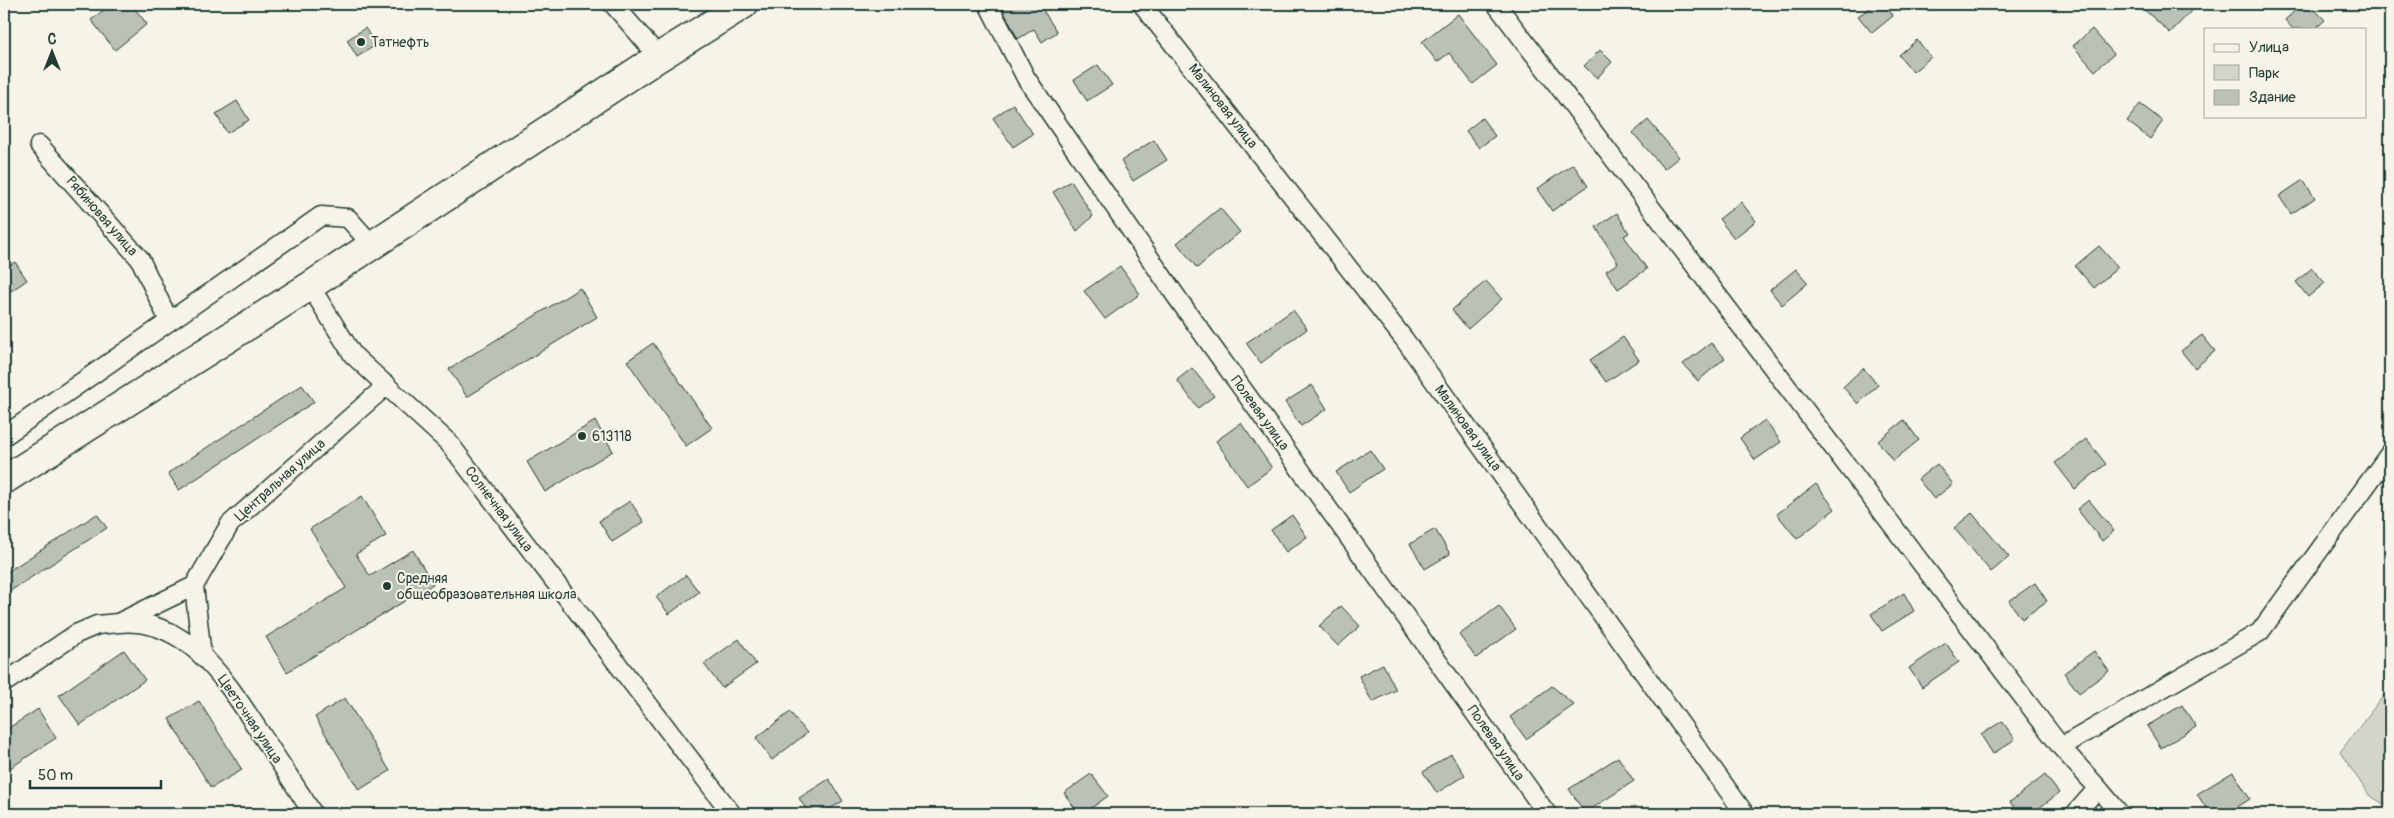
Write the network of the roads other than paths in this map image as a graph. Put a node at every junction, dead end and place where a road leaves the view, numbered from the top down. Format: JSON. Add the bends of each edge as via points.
{"nodes":[{"id":1,"x":612,"y":4,"type":"edge"},
{"id":2,"x":744,"y":4,"type":"edge"},
{"id":3,"x":988,"y":4,"type":"edge"},
{"id":4,"x":1142,"y":4,"type":"edge"},
{"id":5,"x":1496,"y":4,"type":"edge"},
{"id":6,"x":659,"y":57,"type":"junction"},
{"id":7,"x":40,"y":145,"type":"dead end"},
{"id":8,"x":372,"y":245,"type":"junction"},
{"id":9,"x":310,"y":286,"type":"junction"},
{"id":10,"x":169,"y":321,"type":"junction"},
{"id":11,"x":387,"y":385,"type":"junction"},
{"id":12,"x":4,"y":436,"type":"edge"},
{"id":13,"x":2390,"y":453,"type":"edge"},
{"id":14,"x":4,"y":480,"type":"edge"},
{"id":15,"x":194,"y":586,"type":"junction"},
{"id":16,"x":118,"y":623,"type":"junction"},
{"id":17,"x":202,"y":656,"type":"junction"},
{"id":18,"x":4,"y":682,"type":"edge"},
{"id":19,"x":2061,"y":747,"type":"junction"},
{"id":20,"x":2098,"y":788,"type":"junction"},
{"id":21,"x":313,"y":814,"type":"edge"},
{"id":22,"x":732,"y":814,"type":"edge"},
{"id":23,"x":1547,"y":814,"type":"edge"},
{"id":24,"x":1745,"y":814,"type":"edge"},
{"id":25,"x":2075,"y":814,"type":"edge"},
{"id":26,"x":2120,"y":814,"type":"edge"}],
"edges":[{"from":1,"to":6,"type":"street"},
{"from":2,"to":6,"type":"highway"},
{"from":3,"to":23,"type":"street","name":"Полевая улица","via":[[1026,78],[1178,299]]},
{"from":4,"to":24,"type":"street","name":"Малиновая улица","via":[[1404,339]]},
{"from":5,"to":19,"type":"street"},
{"from":6,"to":8,"type":"highway"},
{"from":7,"to":10,"type":"street","name":"Рябиновая улица","via":[[140,259]]},
{"from":8,"to":9,"type":"highway"},
{"from":8,"to":10,"type":"street","via":[[348,218],[321,216]]},
{"from":9,"to":11,"type":"street","name":"Солнечная улица","via":[[353,355]]},
{"from":9,"to":14,"type":"highway"},
{"from":10,"to":12,"type":"street"},
{"from":11,"to":15,"type":"street","name":"Центральная улица","via":[[230,524]]},
{"from":11,"to":22,"type":"street","name":"Солнечная улица","via":[[449,444]]},
{"from":13,"to":19,"type":"street","via":[[2260,632]]},
{"from":15,"to":16,"type":"street"},
{"from":15,"to":17,"type":"street"},
{"from":16,"to":17,"type":"street","name":"Цветочная улица","via":[[161,628]]},
{"from":16,"to":18,"type":"street","via":[[97,625],[76,634]]},
{"from":17,"to":21,"type":"street","name":"Цветочная улица","via":[[230,685]]},
{"from":19,"to":20,"type":"street"},
{"from":20,"to":25,"type":"street"},
{"from":20,"to":26,"type":"street"}]}
